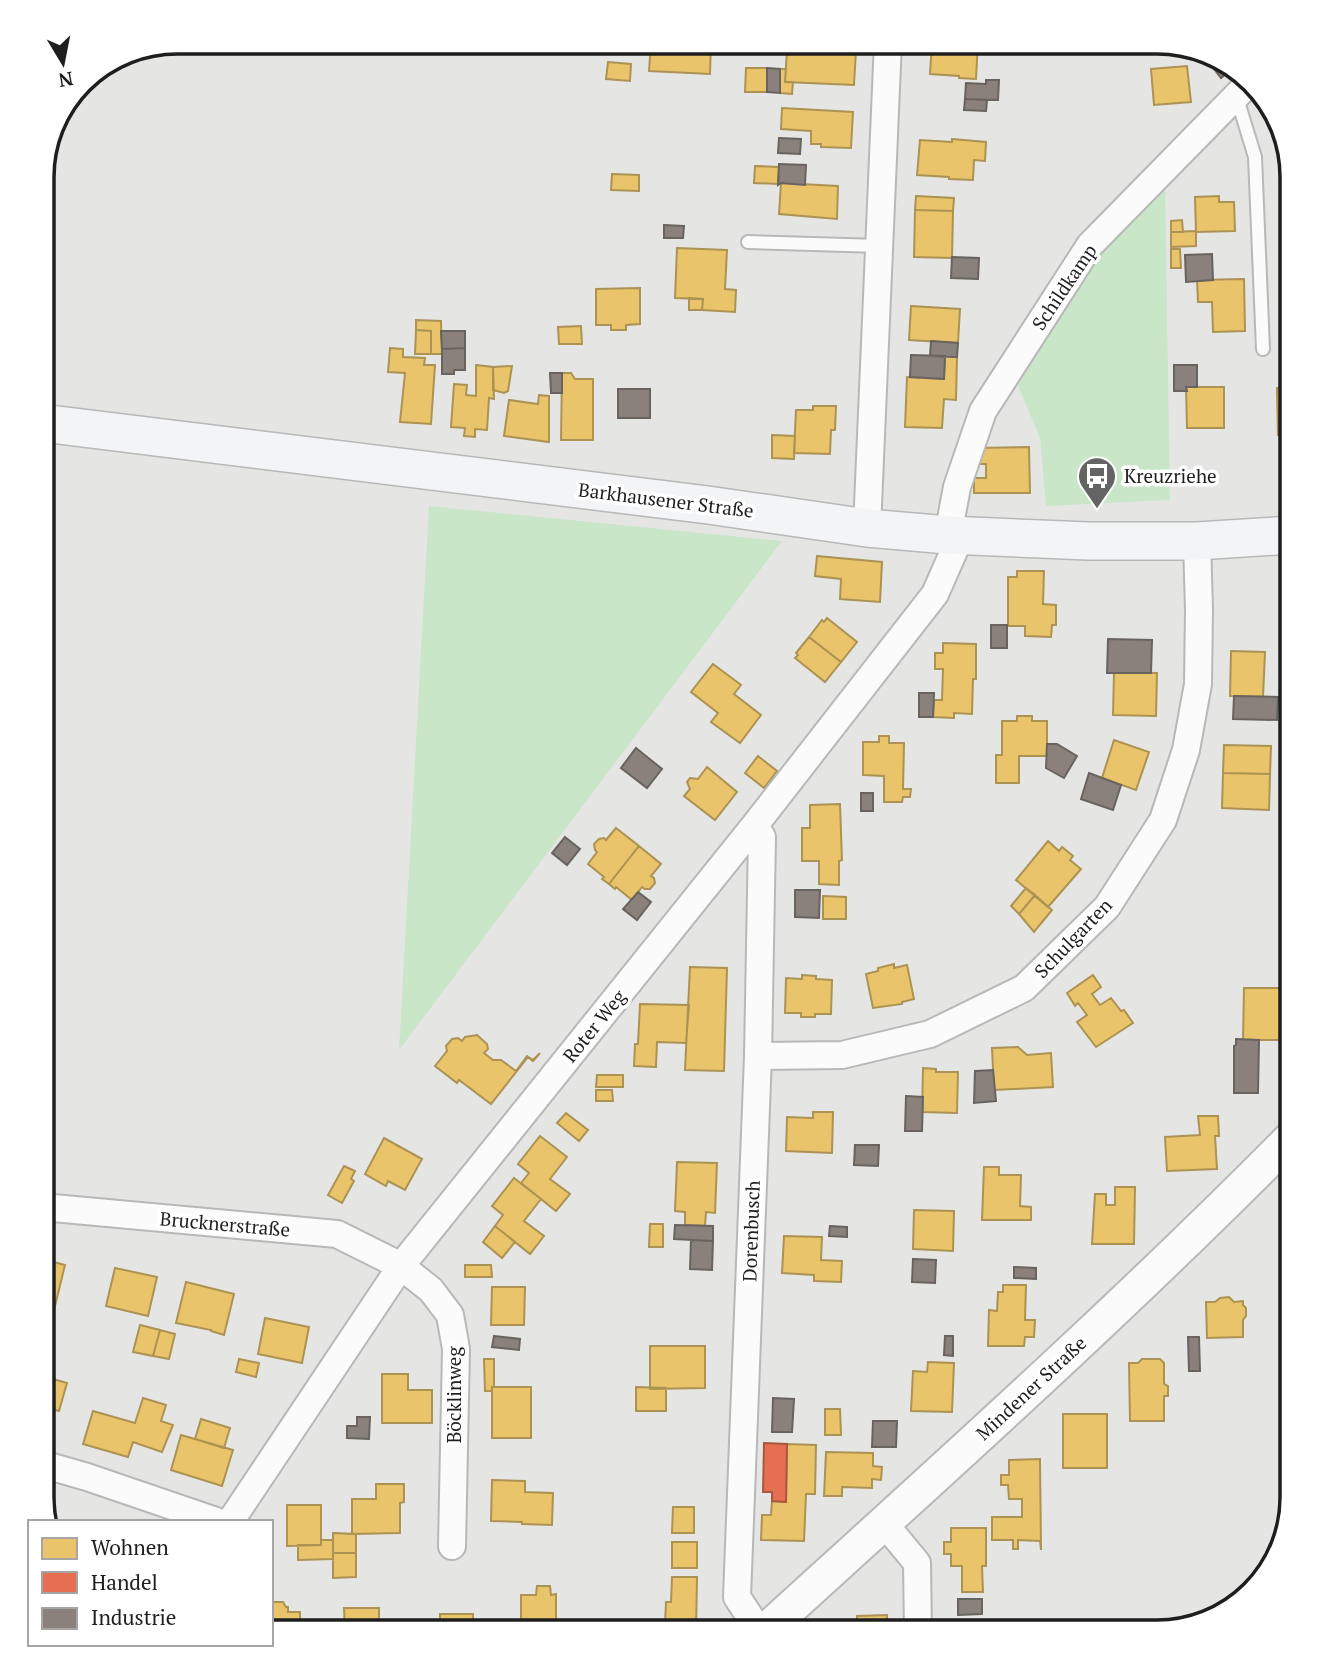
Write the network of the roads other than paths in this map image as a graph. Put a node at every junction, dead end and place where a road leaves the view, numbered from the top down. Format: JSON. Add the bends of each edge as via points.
{"nodes":[{"id":1,"x":888,"y":55,"type":"edge"},
{"id":2,"x":1242,"y":89,"type":"edge"},
{"id":3,"x":748,"y":242,"type":"dead end"},
{"id":4,"x":880,"y":246,"type":"junction"},
{"id":5,"x":1263,"y":349,"type":"dead end"},
{"id":6,"x":55,"y":425,"type":"edge"},
{"id":7,"x":867,"y":528,"type":"junction"},
{"id":8,"x":955,"y":535,"type":"junction"},
{"id":9,"x":1280,"y":536,"type":"edge"},
{"id":10,"x":1197,"y":541,"type":"junction"},
{"id":11,"x":755,"y":825,"type":"junction"},
{"id":12,"x":758,"y":1056,"type":"junction"},
{"id":13,"x":1280,"y":1149,"type":"edge"},
{"id":14,"x":54,"y":1208,"type":"edge"},
{"id":15,"x":401,"y":1266,"type":"junction"},
{"id":16,"x":54,"y":1467,"type":"edge"},
{"id":17,"x":213,"y":1520,"type":"edge"},
{"id":18,"x":231,"y":1520,"type":"edge"},
{"id":19,"x":884,"y":1523,"type":"junction"},
{"id":20,"x":452,"y":1546,"type":"dead end"},
{"id":21,"x":753,"y":1620,"type":"edge"},
{"id":22,"x":775,"y":1620,"type":"edge"},
{"id":23,"x":918,"y":1620,"type":"edge"}],
"edges":[{"from":1,"to":4,"type":"street"},
{"from":2,"to":5,"type":"lane","via":[[1255,157]]},
{"from":2,"to":8,"type":"street","name":"Schildkamp","via":[[1090,245],[984,411],[957,487]]},
{"from":3,"to":4,"type":"lane"},
{"from":4,"to":7,"type":"street"},
{"from":6,"to":7,"type":"main road","name":"Barkhausener Straße"},
{"from":7,"to":8,"type":"main road","name":"Barkhausener Straße"},
{"from":8,"to":10,"type":"main road","name":"Barkhausener Straße"},
{"from":8,"to":11,"type":"street","name":"Roter Weg","via":[[935,594]]},
{"from":9,"to":10,"type":"main road","name":"Barkhausener Straße"},
{"from":10,"to":12,"type":"street","name":"Schulgarten","via":[[1198,684],[1186,750],[1163,820],[1107,907],[1024,988],[930,1034],[842,1055]]},
{"from":11,"to":12,"type":"street","name":"Dorenbusch","via":[[762,838]]},
{"from":11,"to":15,"type":"street","name":"Roter Weg"},
{"from":12,"to":21,"type":"street","name":"Dorenbusch","via":[[737,1597]]},
{"from":13,"to":19,"type":"street","name":"Mindener Straße"},
{"from":14,"to":15,"type":"street","name":"Brucknerstraße","via":[[337,1234]]},
{"from":15,"to":18,"type":"street","name":"Roter Weg"},
{"from":15,"to":20,"type":"street","name":"Böcklinweg","via":[[431,1290],[450,1315],[456,1349]]},
{"from":16,"to":17,"type":"street"},
{"from":19,"to":22,"type":"street","name":"Mindener Straße"},
{"from":19,"to":23,"type":"street","via":[[917,1563]]}]}
